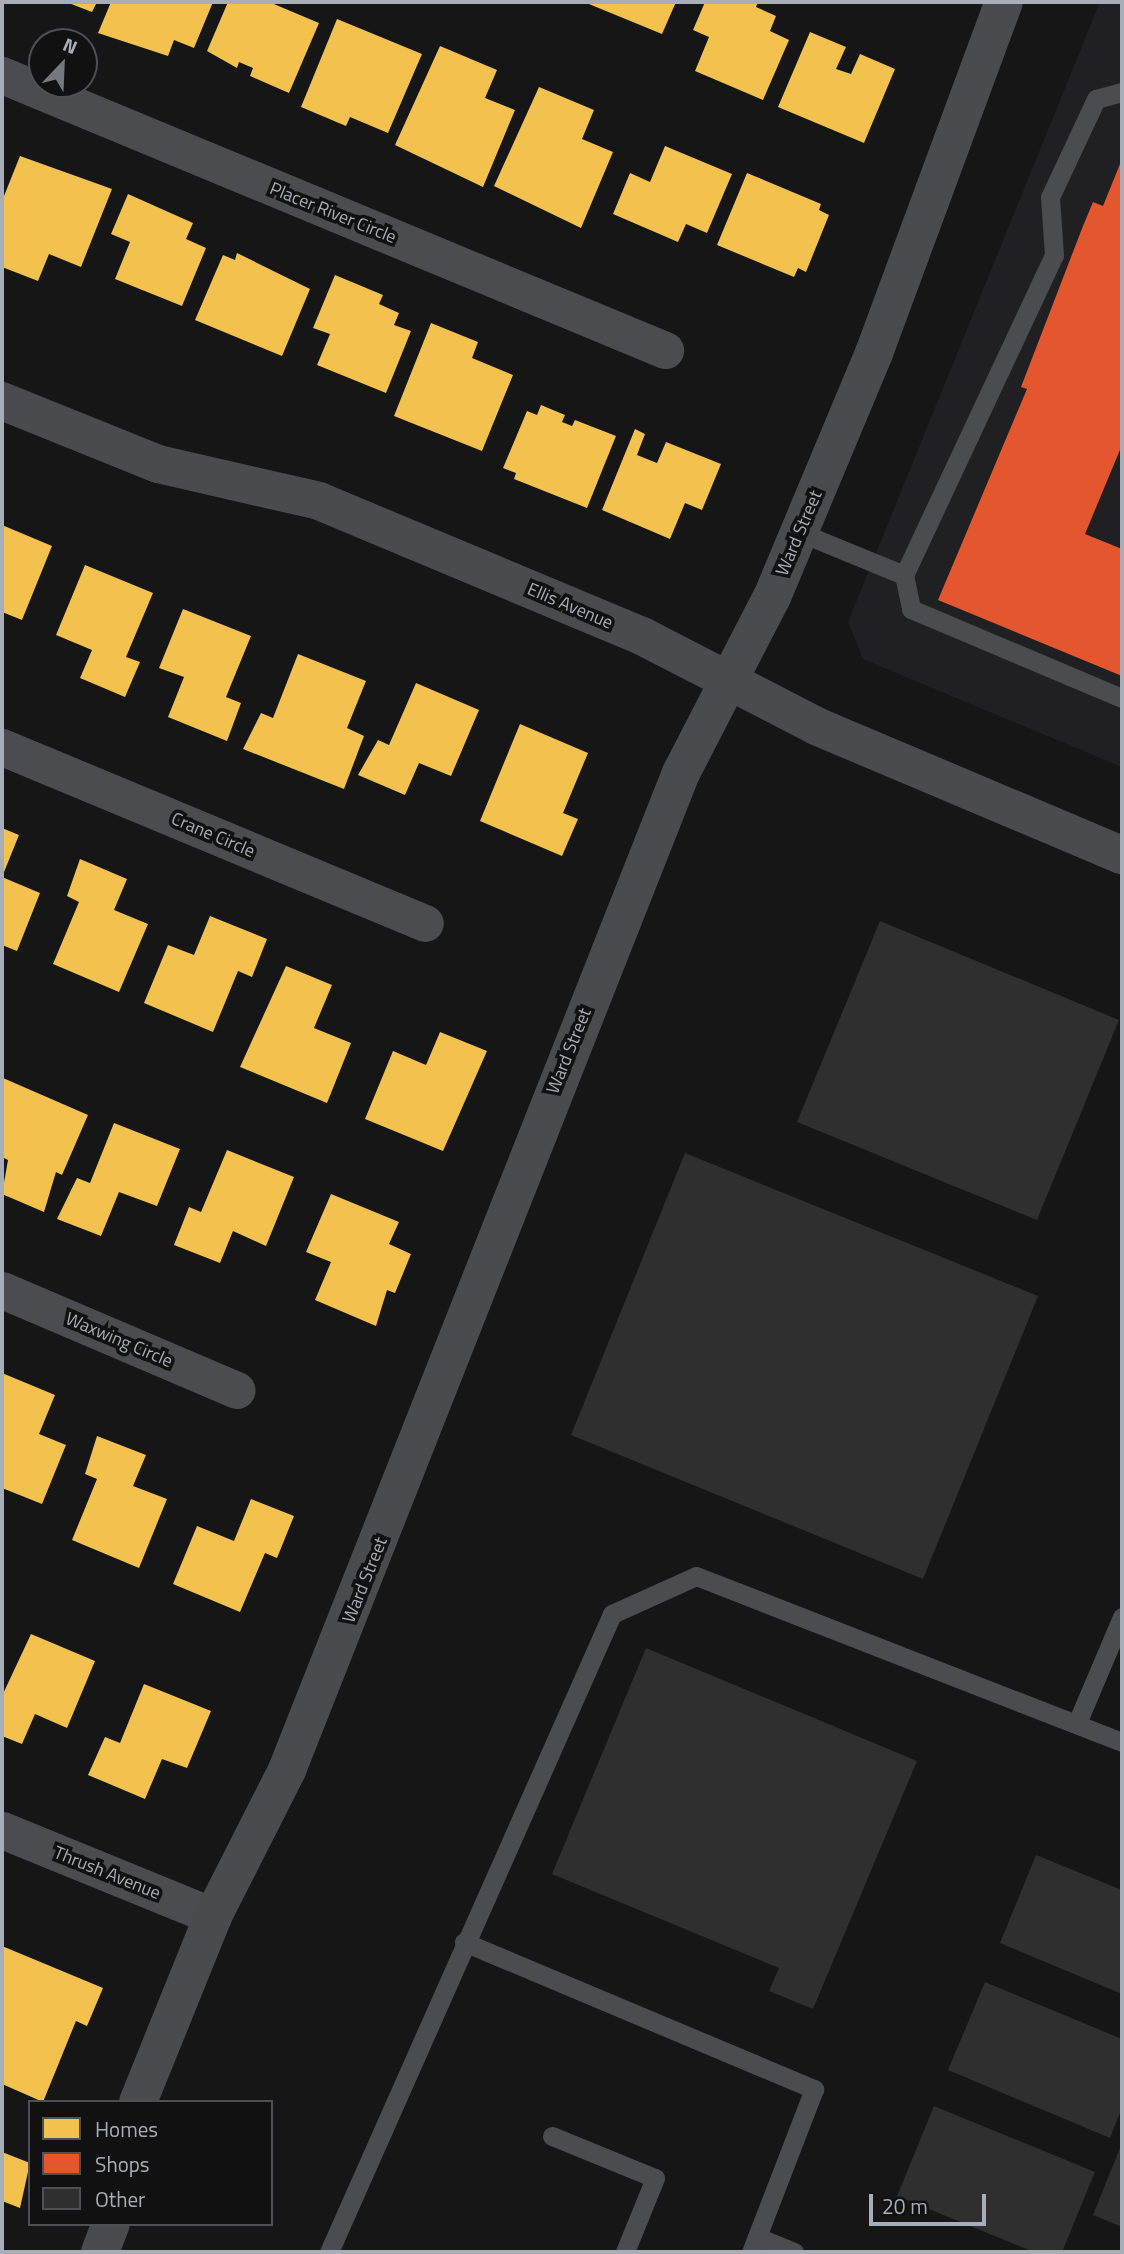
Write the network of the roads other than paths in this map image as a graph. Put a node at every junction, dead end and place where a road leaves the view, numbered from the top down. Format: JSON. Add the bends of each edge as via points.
{"nodes":[{"id":1,"x":1004,"y":2,"type":"edge"},
{"id":2,"x":2,"y":75,"type":"edge"},
{"id":3,"x":1122,"y":92,"type":"edge"},
{"id":4,"x":665,"y":350,"type":"dead end"},
{"id":5,"x":2,"y":401,"type":"edge"},
{"id":6,"x":800,"y":532,"type":"junction"},
{"id":7,"x":904,"y":575,"type":"junction"},
{"id":8,"x":730,"y":680,"type":"junction"},
{"id":9,"x":1122,"y":698,"type":"edge"},
{"id":10,"x":2,"y":747,"type":"edge"},
{"id":11,"x":1122,"y":855,"type":"edge"},
{"id":12,"x":425,"y":923,"type":"dead end"},
{"id":13,"x":2,"y":1290,"type":"edge"},
{"id":14,"x":237,"y":1390,"type":"dead end"},
{"id":15,"x":1122,"y":1617,"type":"edge"},
{"id":16,"x":1077,"y":1723,"type":"junction"},
{"id":17,"x":1122,"y":1742,"type":"edge"},
{"id":18,"x":2,"y":1830,"type":"edge"},
{"id":19,"x":213,"y":1916,"type":"junction"},
{"id":20,"x":464,"y":1942,"type":"junction"},
{"id":21,"x":139,"y":2100,"type":"edge"},
{"id":22,"x":552,"y":2137,"type":"dead end"},
{"id":23,"x":110,"y":2226,"type":"edge"},
{"id":24,"x":754,"y":2245,"type":"edge"},
{"id":25,"x":100,"y":2252,"type":"edge"},
{"id":26,"x":329,"y":2252,"type":"edge"},
{"id":27,"x":625,"y":2252,"type":"edge"},
{"id":28,"x":794,"y":2252,"type":"edge"}],
"edges":[{"from":1,"to":6,"type":"street","name":"Ward Street"},
{"from":2,"to":4,"type":"street","name":"Placer River Circle"},
{"from":3,"to":7,"type":"lane","via":[[1096,99],[1050,197],[1054,255]]},
{"from":5,"to":8,"type":"street","name":"Ellis Avenue","via":[[158,464],[320,501],[642,636]]},
{"from":6,"to":7,"type":"lane"},
{"from":6,"to":8,"type":"street","name":"Ward Street"},
{"from":7,"to":9,"type":"lane","via":[[911,609]]},
{"from":8,"to":11,"type":"street","name":"Ellis Avenue","via":[[816,726]]},
{"from":8,"to":19,"type":"street","name":"Ward Street","via":[[681,773],[288,1770]]},
{"from":10,"to":12,"type":"street","name":"Crane Circle"},
{"from":13,"to":14,"type":"street","name":"Waxwing Circle"},
{"from":15,"to":16,"type":"lane"},
{"from":16,"to":17,"type":"lane"},
{"from":16,"to":20,"type":"lane","via":[[696,1576],[612,1614]]},
{"from":18,"to":19,"type":"street","name":"Thrush Avenue"},
{"from":19,"to":21,"type":"street","name":"Ward Street"},
{"from":20,"to":24,"type":"lane","via":[[814,2089]]},
{"from":20,"to":26,"type":"lane"},
{"from":22,"to":27,"type":"lane","via":[[655,2178]]},
{"from":23,"to":25,"type":"street"},
{"from":24,"to":28,"type":"lane"}]}
